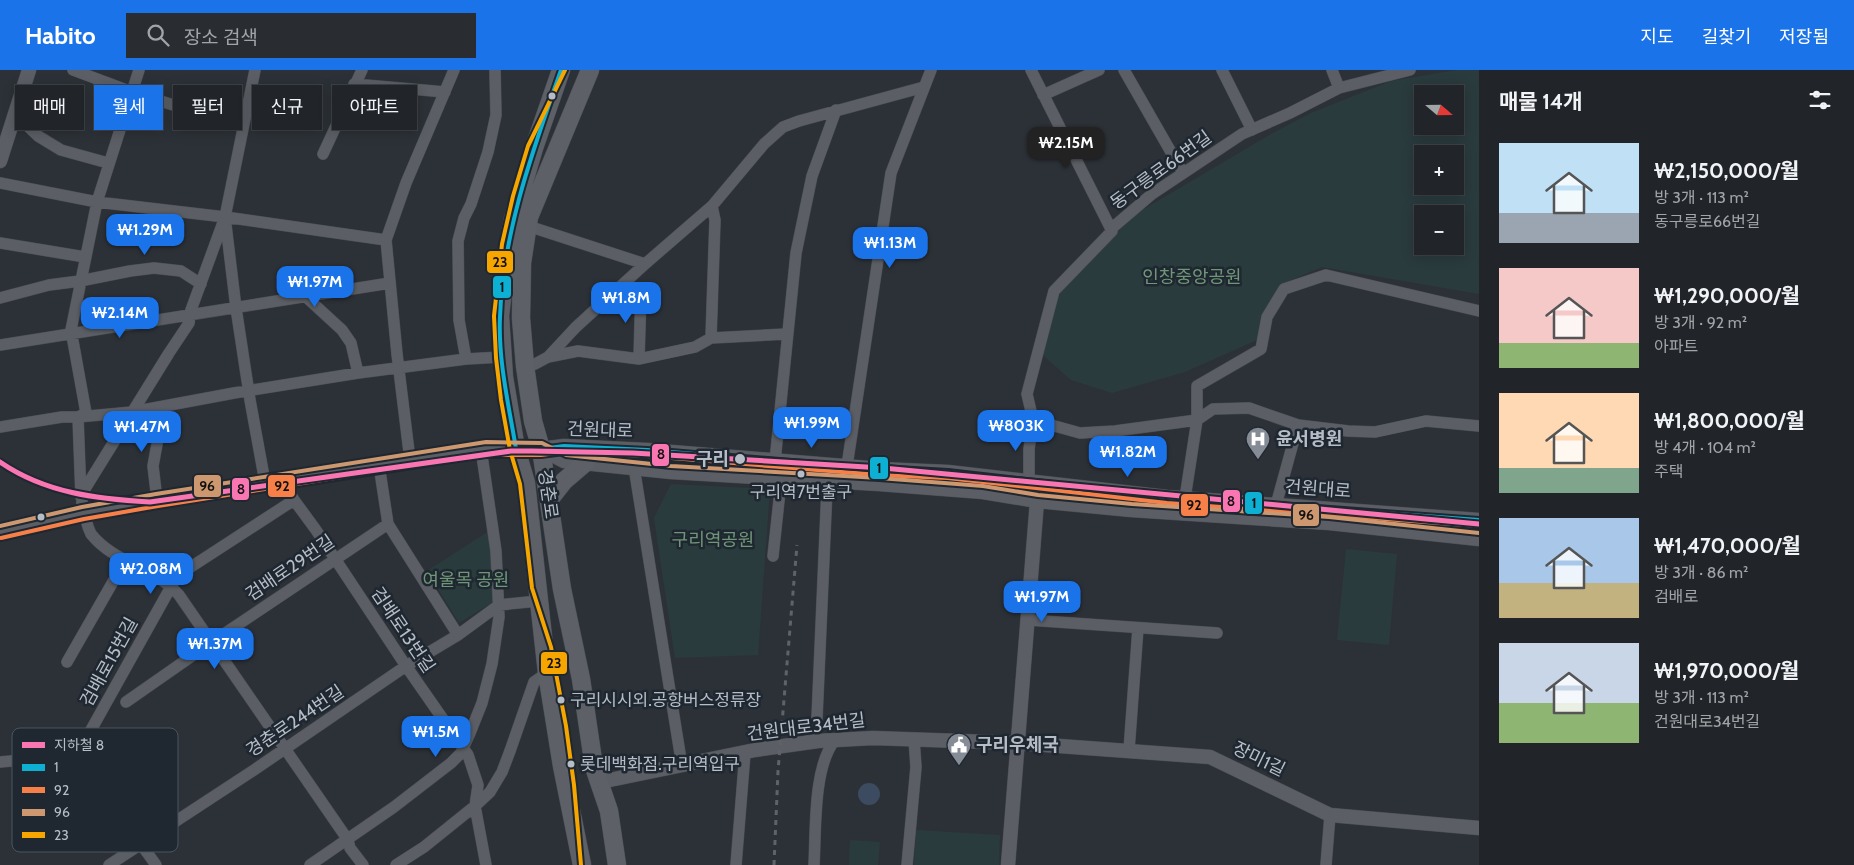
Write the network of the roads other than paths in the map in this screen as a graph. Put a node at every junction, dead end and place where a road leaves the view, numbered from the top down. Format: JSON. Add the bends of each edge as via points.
{"nodes":[{"id":1,"x":29,"y":70,"type":"edge"},
{"id":2,"x":73,"y":70,"type":"edge"},
{"id":3,"x":139,"y":70,"type":"edge"},
{"id":4,"x":255,"y":70,"type":"edge"},
{"id":5,"x":362,"y":70,"type":"edge"},
{"id":6,"x":454,"y":70,"type":"edge"},
{"id":7,"x":495,"y":70,"type":"edge"},
{"id":8,"x":562,"y":70,"type":"edge"},
{"id":9,"x":590,"y":70,"type":"edge"},
{"id":10,"x":931,"y":70,"type":"edge"},
{"id":11,"x":1030,"y":70,"type":"edge"},
{"id":12,"x":1099,"y":70,"type":"edge"},
{"id":13,"x":1124,"y":70,"type":"edge"},
{"id":14,"x":1222,"y":70,"type":"edge"},
{"id":15,"x":1332,"y":70,"type":"edge"},
{"id":16,"x":1410,"y":70,"type":"edge"},
{"id":17,"x":1396,"y":71,"type":"edge"},
{"id":18,"x":354,"y":84,"type":"junction"},
{"id":19,"x":24,"y":85,"type":"edge"},
{"id":20,"x":113,"y":85,"type":"edge"},
{"id":21,"x":134,"y":85,"type":"edge"},
{"id":22,"x":924,"y":87,"type":"junction"},
{"id":23,"x":1339,"y":88,"type":"junction"},
{"id":24,"x":445,"y":92,"type":"junction"},
{"id":25,"x":1042,"y":95,"type":"junction"},
{"id":26,"x":163,"y":102,"type":"edge"},
{"id":27,"x":836,"y":110,"type":"junction"},
{"id":28,"x":15,"y":114,"type":"edge"},
{"id":29,"x":243,"y":128,"type":"junction"},
{"id":30,"x":32,"y":130,"type":"edge"},
{"id":31,"x":119,"y":130,"type":"edge"},
{"id":32,"x":1252,"y":130,"type":"junction"},
{"id":33,"x":323,"y":154,"type":"dead end"},
{"id":34,"x":0,"y":161,"type":"edge"},
{"id":35,"x":108,"y":163,"type":"junction"},
{"id":36,"x":1183,"y":173,"type":"junction"},
{"id":37,"x":0,"y":183,"type":"edge"},
{"id":38,"x":97,"y":202,"type":"junction"},
{"id":39,"x":712,"y":206,"type":"junction"},
{"id":40,"x":225,"y":218,"type":"junction"},
{"id":41,"x":528,"y":226,"type":"junction"},
{"id":42,"x":1112,"y":231,"type":"junction"},
{"id":43,"x":386,"y":240,"type":"junction"},
{"id":44,"x":0,"y":243,"type":"edge"},
{"id":45,"x":85,"y":257,"type":"junction"},
{"id":46,"x":645,"y":264,"type":"junction"},
{"id":47,"x":80,"y":281,"type":"junction"},
{"id":48,"x":390,"y":283,"type":"junction"},
{"id":49,"x":201,"y":284,"type":"junction"},
{"id":50,"x":641,"y":290,"type":"dead end"},
{"id":51,"x":305,"y":296,"type":"junction"},
{"id":52,"x":0,"y":298,"type":"edge"},
{"id":53,"x":236,"y":308,"type":"junction"},
{"id":54,"x":1479,"y":311,"type":"edge"},
{"id":55,"x":191,"y":314,"type":"junction"},
{"id":56,"x":72,"y":333,"type":"junction"},
{"id":57,"x":787,"y":334,"type":"junction"},
{"id":58,"x":711,"y":338,"type":"junction"},
{"id":59,"x":0,"y":345,"type":"edge"},
{"id":60,"x":502,"y":357,"type":"junction"},
{"id":61,"x":548,"y":357,"type":"junction"},
{"id":62,"x":466,"y":359,"type":"junction"},
{"id":63,"x":639,"y":359,"type":"junction"},
{"id":64,"x":525,"y":366,"type":"junction"},
{"id":65,"x":398,"y":368,"type":"junction"},
{"id":66,"x":358,"y":374,"type":"junction"},
{"id":67,"x":249,"y":392,"type":"junction"},
{"id":68,"x":164,"y":406,"type":"junction"},
{"id":69,"x":132,"y":412,"type":"junction"},
{"id":70,"x":78,"y":417,"type":"junction"},
{"id":71,"x":1033,"y":420,"type":"junction"},
{"id":72,"x":1197,"y":420,"type":"junction"},
{"id":73,"x":1298,"y":425,"type":"junction"},
{"id":74,"x":1479,"y":426,"type":"edge"},
{"id":75,"x":0,"y":427,"type":"edge"},
{"id":76,"x":481,"y":449,"type":"junction"},
{"id":77,"x":516,"y":449,"type":"junction"},
{"id":78,"x":542,"y":449,"type":"junction"},
{"id":79,"x":410,"y":460,"type":"junction"},
{"id":80,"x":776,"y":461,"type":"junction"},
{"id":81,"x":585,"y":463,"type":"junction"},
{"id":82,"x":379,"y":465,"type":"junction"},
{"id":83,"x":828,"y":465,"type":"junction"},
{"id":84,"x":847,"y":466,"type":"junction"},
{"id":85,"x":634,"y":467,"type":"junction"},
{"id":86,"x":784,"y":478,"type":"junction"},
{"id":87,"x":283,"y":481,"type":"junction"},
{"id":88,"x":827,"y":481,"type":"junction"},
{"id":89,"x":265,"y":482,"type":"junction"},
{"id":90,"x":1029,"y":482,"type":"junction"},
{"id":91,"x":1185,"y":498,"type":"junction"},
{"id":92,"x":157,"y":500,"type":"junction"},
{"id":93,"x":294,"y":500,"type":"junction"},
{"id":94,"x":549,"y":500,"type":"junction"},
{"id":95,"x":1037,"y":501,"type":"junction"},
{"id":96,"x":1276,"y":505,"type":"junction"},
{"id":97,"x":82,"y":507,"type":"junction"},
{"id":98,"x":1479,"y":520,"type":"edge"},
{"id":99,"x":388,"y":524,"type":"junction"},
{"id":100,"x":0,"y":532,"type":"edge"},
{"id":101,"x":1479,"y":540,"type":"edge"},
{"id":102,"x":773,"y":556,"type":"dead end"},
{"id":103,"x":335,"y":558,"type":"junction"},
{"id":104,"x":126,"y":559,"type":"junction"},
{"id":105,"x":171,"y":586,"type":"junction"},
{"id":106,"x":538,"y":600,"type":"junction"},
{"id":107,"x":499,"y":605,"type":"junction"},
{"id":108,"x":1028,"y":620,"type":"junction"},
{"id":109,"x":1138,"y":628,"type":"junction"},
{"id":110,"x":1217,"y":633,"type":"dead end"},
{"id":111,"x":458,"y":635,"type":"junction"},
{"id":112,"x":212,"y":642,"type":"junction"},
{"id":113,"x":67,"y":662,"type":"dead end"},
{"id":114,"x":406,"y":666,"type":"junction"},
{"id":115,"x":547,"y":673,"type":"junction"},
{"id":116,"x":126,"y":702,"type":"dead end"},
{"id":117,"x":817,"y":718,"type":"dead end"},
{"id":118,"x":92,"y":728,"type":"edge"},
{"id":119,"x":914,"y":739,"type":"junction"},
{"id":120,"x":835,"y":740,"type":"junction"},
{"id":121,"x":1018,"y":742,"type":"junction"},
{"id":122,"x":285,"y":748,"type":"junction"},
{"id":123,"x":464,"y":748,"type":"junction"},
{"id":124,"x":1129,"y":750,"type":"junction"},
{"id":125,"x":745,"y":752,"type":"junction"},
{"id":126,"x":682,"y":766,"type":"junction"},
{"id":127,"x":600,"y":782,"type":"junction"},
{"id":128,"x":475,"y":806,"type":"junction"},
{"id":129,"x":1330,"y":815,"type":"junction"},
{"id":130,"x":178,"y":820,"type":"edge"},
{"id":131,"x":1479,"y":828,"type":"edge"},
{"id":132,"x":348,"y":840,"type":"junction"},
{"id":133,"x":130,"y":852,"type":"edge"},
{"id":134,"x":146,"y":852,"type":"edge"},
{"id":135,"x":109,"y":865,"type":"edge"},
{"id":136,"x":156,"y":865,"type":"edge"},
{"id":137,"x":310,"y":865,"type":"edge"},
{"id":138,"x":363,"y":865,"type":"edge"},
{"id":139,"x":396,"y":865,"type":"edge"},
{"id":140,"x":486,"y":865,"type":"edge"},
{"id":141,"x":582,"y":865,"type":"edge"},
{"id":142,"x":617,"y":865,"type":"edge"},
{"id":143,"x":736,"y":865,"type":"edge"},
{"id":144,"x":814,"y":865,"type":"edge"},
{"id":145,"x":907,"y":865,"type":"edge"},
{"id":146,"x":1008,"y":865,"type":"edge"},
{"id":147,"x":1326,"y":865,"type":"edge"}],
"edges":[{"from":1,"to":19,"type":"street"},
{"from":2,"to":20,"type":"street"},
{"from":3,"to":21,"type":"street"},
{"from":4,"to":29,"type":"street"},
{"from":5,"to":18,"type":"street"},
{"from":6,"to":24,"type":"street"},
{"from":7,"to":62,"type":"street","via":[[496,115],[488,152],[458,240],[459,320]]},
{"from":8,"to":60,"type":"main road","name":"경춘로","via":[[513,219],[500,316]]},
{"from":9,"to":41,"type":"main road","name":"경춘로"},
{"from":10,"to":22,"type":"street"},
{"from":11,"to":25,"type":"street"},
{"from":12,"to":25,"type":"street"},
{"from":13,"to":36,"type":"street"},
{"from":14,"to":32,"type":"street"},
{"from":15,"to":23,"type":"street"},
{"from":16,"to":17,"type":"street","name":"동구릉로66번길"},
{"from":17,"to":23,"type":"street","name":"동구릉로66번길"},
{"from":18,"to":24,"type":"street"},
{"from":18,"to":33,"type":"street"},
{"from":22,"to":27,"type":"street"},
{"from":22,"to":84,"type":"street","via":[[892,173]]},
{"from":23,"to":32,"type":"street","name":"동구릉로66번길"},
{"from":24,"to":43,"type":"street","via":[[406,183]]},
{"from":25,"to":42,"type":"street"},
{"from":26,"to":29,"type":"street"},
{"from":27,"to":39,"type":"street","via":[[783,127],[764,144]]},
{"from":27,"to":57,"type":"street","via":[[812,176],[803,216]]},
{"from":28,"to":34,"type":"street"},
{"from":29,"to":40,"type":"street"},
{"from":30,"to":35,"type":"street","via":[[60,150]]},
{"from":31,"to":35,"type":"street"},
{"from":32,"to":36,"type":"street","name":"동구릉로66번길"},
{"from":35,"to":38,"type":"street"},
{"from":36,"to":42,"type":"street","name":"동구릉로66번길","via":[[1152,194]]},
{"from":37,"to":38,"type":"street"},
{"from":38,"to":40,"type":"street"},
{"from":38,"to":45,"type":"street"},
{"from":39,"to":46,"type":"street"},
{"from":39,"to":58,"type":"street","via":[[715,220]]},
{"from":40,"to":43,"type":"street"},
{"from":40,"to":49,"type":"street"},
{"from":40,"to":53,"type":"street"},
{"from":41,"to":46,"type":"street"},
{"from":41,"to":64,"type":"main road","name":"경춘로","via":[[522,263],[521,318]]},
{"from":42,"to":71,"type":"street","name":"동구릉로66번길","via":[[1054,291],[1027,394]]},
{"from":43,"to":48,"type":"street"},
{"from":44,"to":45,"type":"street"},
{"from":45,"to":47,"type":"street"},
{"from":46,"to":61,"type":"street"},
{"from":47,"to":49,"type":"street","via":[[154,268],[181,271]]},
{"from":47,"to":52,"type":"street","via":[[49,285]]},
{"from":47,"to":56,"type":"street"},
{"from":48,"to":51,"type":"street"},
{"from":48,"to":65,"type":"street"},
{"from":49,"to":55,"type":"street"},
{"from":50,"to":63,"type":"street"},
{"from":51,"to":53,"type":"street"},
{"from":51,"to":66,"type":"street","via":[[342,330],[351,343]]},
{"from":53,"to":55,"type":"street"},
{"from":53,"to":67,"type":"street"},
{"from":54,"to":72,"type":"street","via":[[1326,275],[1284,290],[1267,317],[1261,349],[1197,386]]},
{"from":55,"to":56,"type":"street"},
{"from":55,"to":69,"type":"street","via":[[189,323]]},
{"from":56,"to":59,"type":"street"},
{"from":56,"to":70,"type":"street","via":[[86,413]]},
{"from":57,"to":58,"type":"street"},
{"from":57,"to":80,"type":"street"},
{"from":58,"to":63,"type":"street","via":[[695,347]]},
{"from":60,"to":62,"type":"street"},
{"from":60,"to":77,"type":"main road","name":"경춘로"},
{"from":61,"to":63,"type":"street","via":[[578,351]]},
{"from":61,"to":64,"type":"street"},
{"from":62,"to":65,"type":"street"},
{"from":64,"to":78,"type":"main road","name":"경춘로","via":[[533,420]]},
{"from":65,"to":66,"type":"street"},
{"from":65,"to":79,"type":"street"},
{"from":66,"to":67,"type":"street"},
{"from":67,"to":68,"type":"street"},
{"from":67,"to":89,"type":"street"},
{"from":68,"to":69,"type":"street"},
{"from":68,"to":92,"type":"street","via":[[153,466]]},
{"from":69,"to":70,"type":"street"},
{"from":69,"to":97,"type":"street","via":[[86,487]]},
{"from":70,"to":75,"type":"street"},
{"from":70,"to":97,"type":"street"},
{"from":71,"to":72,"type":"street","via":[[1080,433]]},
{"from":71,"to":90,"type":"street"},
{"from":72,"to":73,"type":"street","via":[[1213,409],[1249,408]]},
{"from":72,"to":91,"type":"street"},
{"from":73,"to":74,"type":"street","via":[[1375,432],[1426,421]]},
{"from":73,"to":96,"type":"street"},
{"from":76,"to":77,"type":"street"},
{"from":76,"to":79,"type":"street"},
{"from":76,"to":107,"type":"street","via":[[496,551]]},
{"from":77,"to":78,"type":"street"},
{"from":77,"to":106,"type":"main road","name":"경춘로","via":[[526,483]]},
{"from":78,"to":80,"type":"street","name":"건원대로","via":[[564,446],[647,450]]},
{"from":78,"to":81,"type":"street","name":"건원대로","via":[[564,461]]},
{"from":78,"to":94,"type":"main road","name":"경춘로"},
{"from":79,"to":82,"type":"street"},
{"from":80,"to":83,"type":"street","name":"건원대로"},
{"from":81,"to":85,"type":"street","name":"건원대로"},
{"from":81,"to":94,"type":"main road"},
{"from":82,"to":87,"type":"street"},
{"from":82,"to":99,"type":"street"},
{"from":83,"to":84,"type":"street","name":"건원대로"},
{"from":83,"to":88,"type":"street"},
{"from":84,"to":90,"type":"street","name":"건원대로","via":[[948,472]]},
{"from":85,"to":86,"type":"street","name":"건원대로"},
{"from":85,"to":126,"type":"street"},
{"from":86,"to":88,"type":"street","name":"건원대로"},
{"from":86,"to":102,"type":"street"},
{"from":87,"to":89,"type":"street"},
{"from":87,"to":93,"type":"street","name":"검배로13번길"},
{"from":88,"to":95,"type":"street","name":"건원대로","via":[[983,492]]},
{"from":88,"to":117,"type":"street"},
{"from":89,"to":92,"type":"street"},
{"from":90,"to":91,"type":"street","name":"건원대로"},
{"from":90,"to":95,"type":"street"},
{"from":91,"to":96,"type":"street","name":"건원대로"},
{"from":92,"to":97,"type":"street"},
{"from":93,"to":103,"type":"street","name":"검배로13번길"},
{"from":93,"to":105,"type":"street","name":"검배로15번길","via":[[177,576]]},
{"from":94,"to":127,"type":"main road","name":"경춘로","via":[[594,767]]},
{"from":95,"to":101,"type":"street","name":"건원대로","via":[[1328,523]]},
{"from":95,"to":108,"type":"street"},
{"from":96,"to":98,"type":"street","name":"건원대로"},
{"from":97,"to":100,"type":"street"},
{"from":97,"to":104,"type":"street","via":[[90,533],[106,548]]},
{"from":99,"to":103,"type":"street","name":"검배로29번길"},
{"from":99,"to":111,"type":"street"},
{"from":103,"to":112,"type":"street","name":"검배로29번길"},
{"from":103,"to":114,"type":"street","name":"검배로13번길"},
{"from":104,"to":105,"type":"street"},
{"from":104,"to":113,"type":"street"},
{"from":105,"to":112,"type":"street"},
{"from":105,"to":118,"type":"street","name":"검배로15번길"},
{"from":106,"to":107,"type":"street","name":"경춘로244번길"},
{"from":106,"to":115,"type":"main road","name":"경춘로"},
{"from":107,"to":111,"type":"street","name":"경춘로244번길"},
{"from":107,"to":123,"type":"street","via":[[492,664],[482,703]]},
{"from":108,"to":109,"type":"street"},
{"from":108,"to":121,"type":"street"},
{"from":109,"to":110,"type":"street"},
{"from":109,"to":124,"type":"street"},
{"from":111,"to":114,"type":"street","name":"경춘로244번길"},
{"from":112,"to":116,"type":"street","name":"검배로29번길"},
{"from":112,"to":122,"type":"street"},
{"from":114,"to":122,"type":"street","name":"경춘로244번길"},
{"from":114,"to":123,"type":"street","name":"검배로13번길"},
{"from":115,"to":128,"type":"street","via":[[534,682],[502,772],[490,792]]},
{"from":115,"to":141,"type":"main road","name":"경춘로"},
{"from":119,"to":120,"type":"street","name":"건원대로34번길"},
{"from":119,"to":121,"type":"street","name":"건원대로34번길"},
{"from":119,"to":145,"type":"street","via":[[916,766]]},
{"from":120,"to":125,"type":"street","name":"건원대로34번길"},
{"from":120,"to":144,"type":"street","via":[[820,770]]},
{"from":121,"to":124,"type":"street","name":"장미1길"},
{"from":121,"to":146,"type":"street"},
{"from":122,"to":130,"type":"street","name":"경춘로244번길"},
{"from":122,"to":132,"type":"street"},
{"from":123,"to":128,"type":"street","name":"검배로13번길","via":[[478,785]]},
{"from":123,"to":132,"type":"street","via":[[428,782]]},
{"from":124,"to":129,"type":"street","name":"장미1길","via":[[1210,757]]},
{"from":125,"to":126,"type":"street","name":"건원대로34번길"},
{"from":125,"to":143,"type":"street"},
{"from":126,"to":127,"type":"street","name":"건원대로34번길"},
{"from":127,"to":142,"type":"main road","name":"경춘로","via":[[609,811]]},
{"from":128,"to":139,"type":"street"},
{"from":128,"to":140,"type":"street","name":"검배로13번길"},
{"from":129,"to":131,"type":"street","name":"장미1길"},
{"from":129,"to":147,"type":"street"},
{"from":132,"to":137,"type":"street"},
{"from":132,"to":138,"type":"street"},
{"from":133,"to":135,"type":"street","name":"경춘로244번길"},
{"from":134,"to":136,"type":"street"}]}
